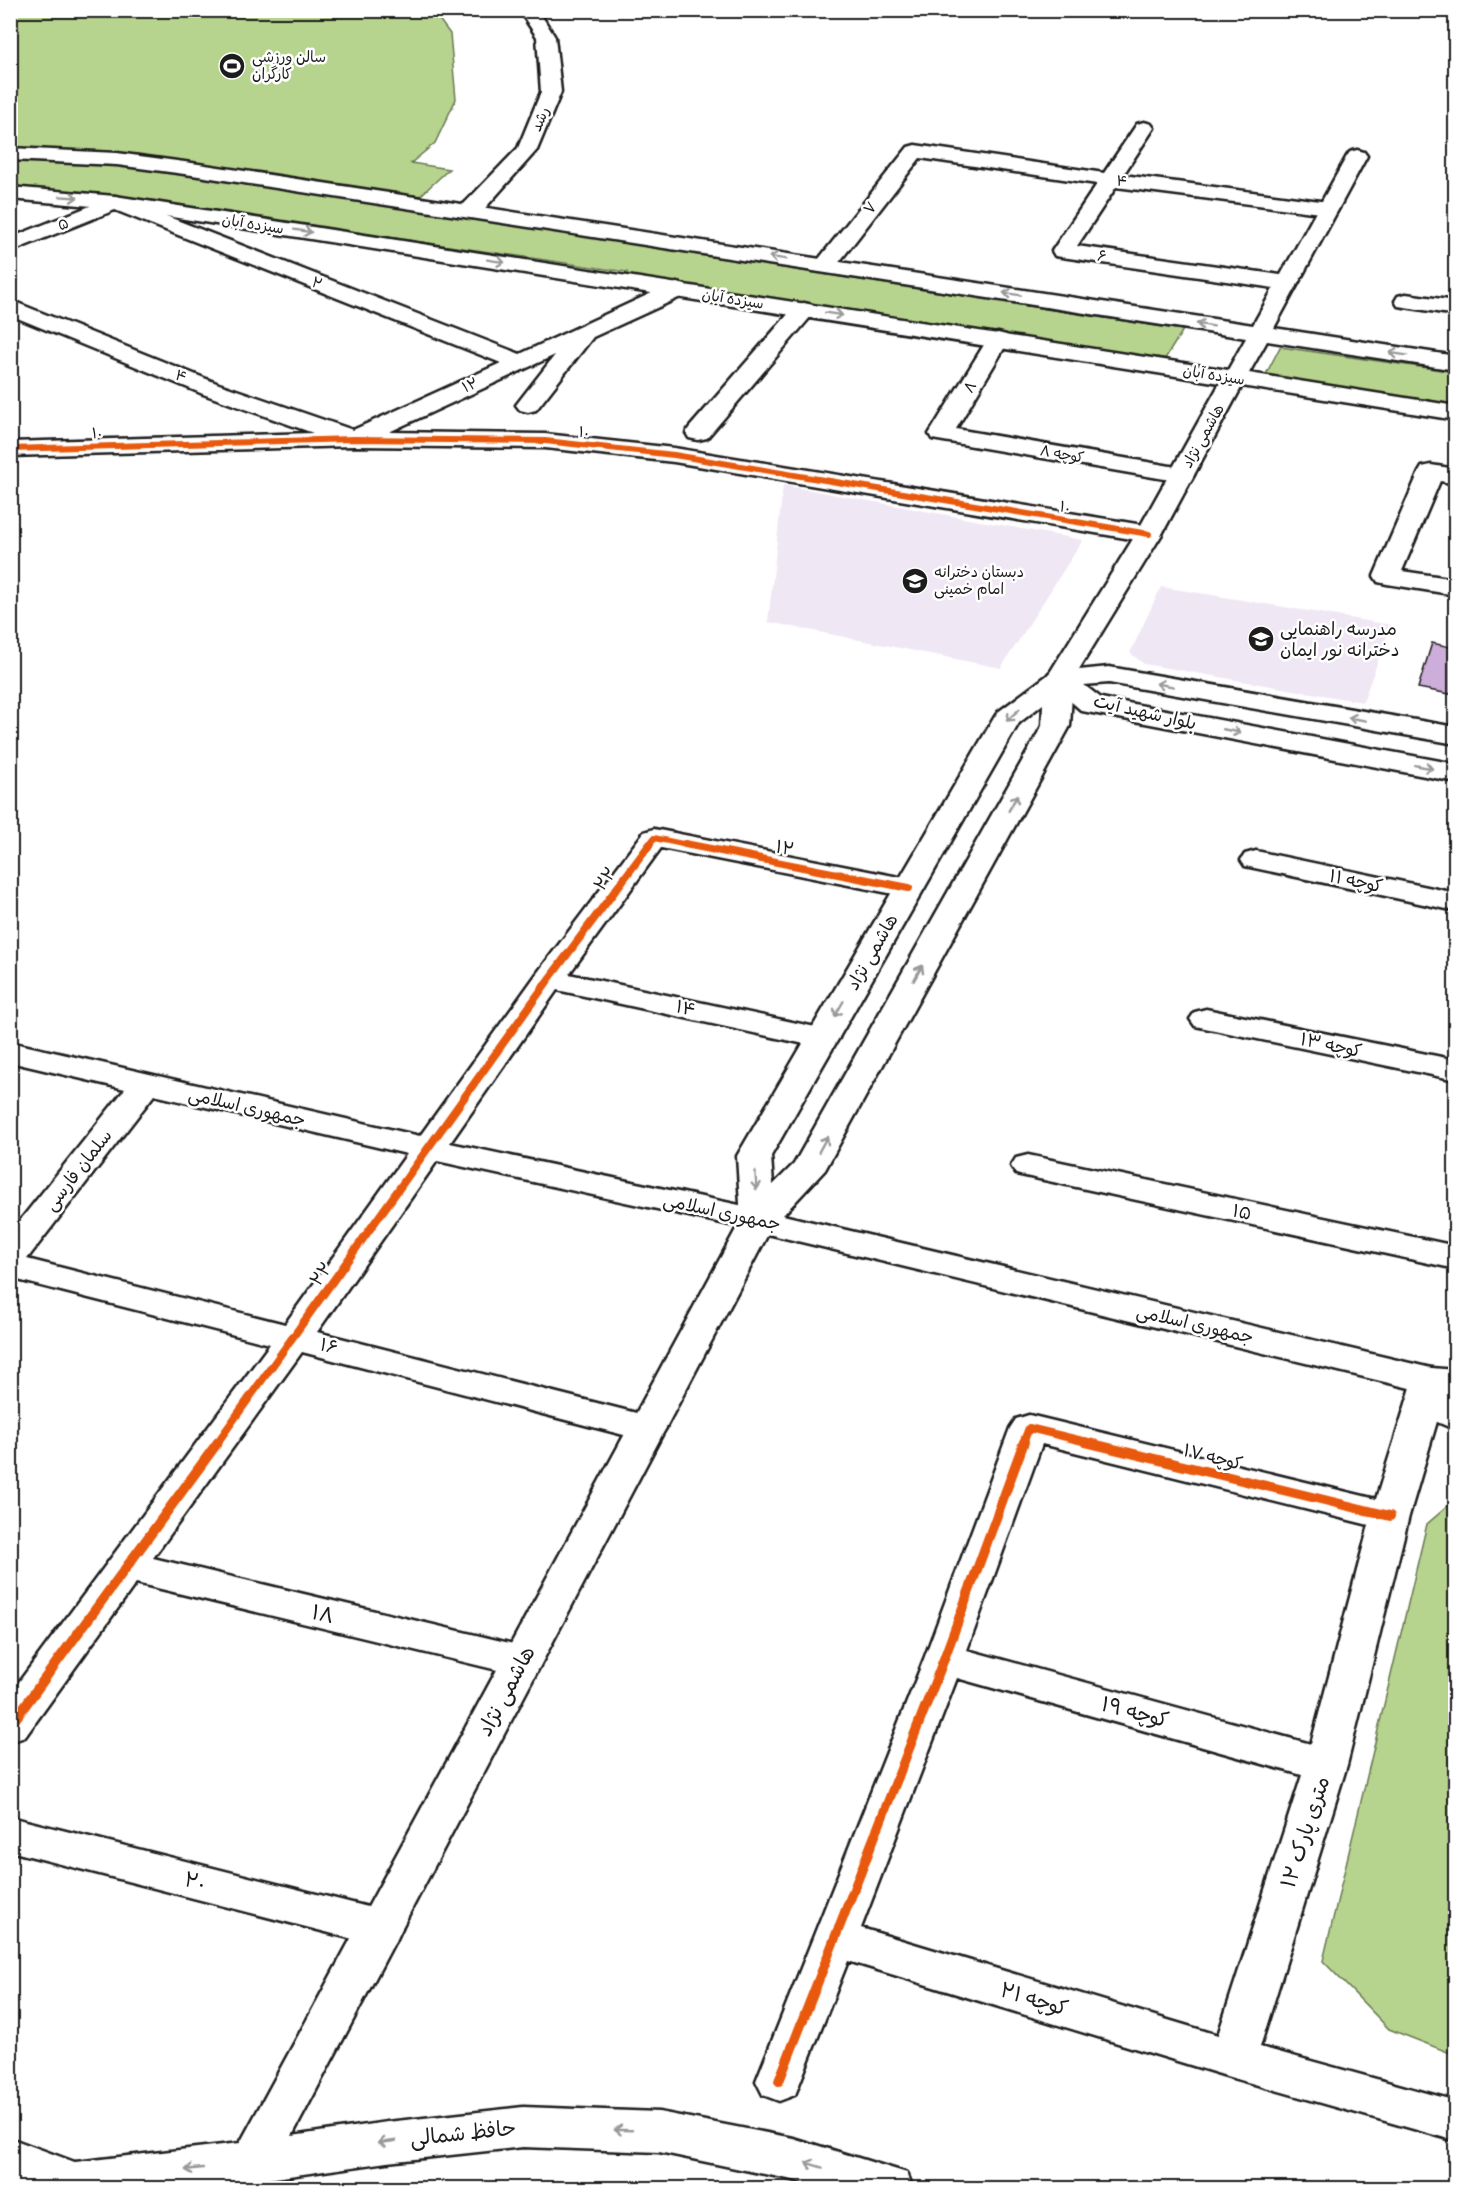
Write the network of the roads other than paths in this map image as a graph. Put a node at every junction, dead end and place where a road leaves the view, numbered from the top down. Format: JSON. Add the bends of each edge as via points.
{"nodes":[{"id":1,"x":528,"y":10,"type":"edge"},
{"id":2,"x":1144,"y":128,"type":"dead end"},
{"id":3,"x":915,"y":151,"type":"joint"},
{"id":4,"x":10,"y":154,"type":"edge"},
{"id":5,"x":1357,"y":156,"type":"dead end"},
{"id":6,"x":1110,"y":180,"type":"junction"},
{"id":7,"x":10,"y":193,"type":"edge"},
{"id":8,"x":115,"y":202,"type":"junction"},
{"id":9,"x":1328,"y":208,"type":"junction"},
{"id":10,"x":470,"y":211,"type":"junction"},
{"id":11,"x":10,"y":246,"type":"edge"},
{"id":12,"x":825,"y":265,"type":"junction"},
{"id":13,"x":1287,"y":283,"type":"junction"},
{"id":14,"x":677,"y":290,"type":"junction"},
{"id":15,"x":1406,"y":301,"type":"dead end"},
{"id":16,"x":10,"y":306,"type":"edge"},
{"id":17,"x":1455,"y":308,"type":"edge"},
{"id":18,"x":804,"y":310,"type":"junction"},
{"id":19,"x":586,"y":332,"type":"junction"},
{"id":20,"x":1259,"y":333,"type":"junction"},
{"id":21,"x":998,"y":340,"type":"junction"},
{"id":22,"x":520,"y":362,"type":"junction"},
{"id":23,"x":1455,"y":363,"type":"edge"},
{"id":24,"x":1235,"y":378,"type":"junction"},
{"id":25,"x":528,"y":405,"type":"dead end"},
{"id":26,"x":1455,"y":412,"type":"edge"},
{"id":27,"x":698,"y":433,"type":"dead end"},
{"id":28,"x":941,"y":434,"type":"joint"},
{"id":29,"x":354,"y":439,"type":"junction"},
{"id":30,"x":10,"y":449,"type":"edge"},
{"id":31,"x":1443,"y":474,"type":"edge"},
{"id":32,"x":1182,"y":475,"type":"junction"},
{"id":33,"x":1149,"y":534,"type":"junction"},
{"id":34,"x":1455,"y":587,"type":"edge"},
{"id":35,"x":1059,"y":679,"type":"junction"},
{"id":36,"x":1455,"y":736,"type":"edge"},
{"id":37,"x":1455,"y":773,"type":"edge"},
{"id":38,"x":654,"y":838,"type":"joint"},
{"id":39,"x":1256,"y":860,"type":"dead end"},
{"id":40,"x":909,"y":888,"type":"junction"},
{"id":41,"x":1455,"y":902,"type":"edge"},
{"id":42,"x":549,"y":980,"type":"junction"},
{"id":43,"x":1206,"y":1019,"type":"dead end"},
{"id":44,"x":823,"y":1038,"type":"junction"},
{"id":45,"x":10,"y":1052,"type":"edge"},
{"id":46,"x":1455,"y":1070,"type":"edge"},
{"id":47,"x":146,"y":1084,"type":"junction"},
{"id":48,"x":429,"y":1149,"type":"junction"},
{"id":49,"x":1028,"y":1166,"type":"dead end"},
{"id":50,"x":758,"y":1220,"type":"junction"},
{"id":51,"x":10,"y":1257,"type":"edge"},
{"id":52,"x":1455,"y":1258,"type":"edge"},
{"id":53,"x":10,"y":1266,"type":"edge"},
{"id":54,"x":294,"y":1337,"type":"junction"},
{"id":55,"x":1443,"y":1382,"type":"edge"},
{"id":56,"x":1455,"y":1418,"type":"edge"},
{"id":57,"x":647,"y":1428,"type":"junction"},
{"id":58,"x":1390,"y":1516,"type":"junction"},
{"id":59,"x":125,"y":1566,"type":"junction"},
{"id":60,"x":944,"y":1659,"type":"junction"},
{"id":61,"x":522,"y":1661,"type":"junction"},
{"id":62,"x":10,"y":1726,"type":"edge"},
{"id":63,"x":1326,"y":1764,"type":"junction"},
{"id":64,"x":10,"y":1834,"type":"edge"},
{"id":65,"x":380,"y":1928,"type":"junction"},
{"id":66,"x":836,"y":1940,"type":"junction"},
{"id":67,"x":1233,"y":2059,"type":"junction"},
{"id":68,"x":779,"y":2081,"type":"dead end"},
{"id":69,"x":1455,"y":2121,"type":"edge"},
{"id":70,"x":10,"y":2158,"type":"edge"},
{"id":71,"x":254,"y":2162,"type":"junction"},
{"id":72,"x":52,"y":2185,"type":"edge"},
{"id":73,"x":890,"y":2188,"type":"edge"}],
"edges":[{"from":1,"to":10,"type":"street","name":"رشد","via":[[546,37],[551,92],[527,150]]},
{"from":2,"to":6,"type":"street","name":"۶"},
{"from":3,"to":6,"type":"street","name":"۴"},
{"from":3,"to":12,"type":"street","name":"۷"},
{"from":4,"to":10,"type":"street","via":[[117,159]]},
{"from":5,"to":9,"type":"street","name":"هاشمی نژاد"},
{"from":6,"to":9,"type":"street","name":"۴"},
{"from":6,"to":13,"type":"street","name":"۶","via":[[1063,251]]},
{"from":7,"to":8,"type":"street","name":"سیزده آبان","one_way":true},
{"from":8,"to":11,"type":"street","name":"۵"},
{"from":8,"to":14,"type":"street","name":"سیزده آبان","one_way":true},
{"from":8,"to":22,"type":"street","name":"۲"},
{"from":9,"to":13,"type":"street","name":"هاشمی نژاد"},
{"from":12,"to":10,"type":"street","one_way":true},
{"from":20,"to":12,"type":"street","one_way":true},
{"from":13,"to":20,"type":"street","name":"هاشمی نژاد"},
{"from":14,"to":18,"type":"street","name":"سیزده آبان"},
{"from":14,"to":19,"type":"street","name":"۱۲"},
{"from":15,"to":17,"type":"street"},
{"from":16,"to":29,"type":"street","name":"۴","via":[[211,389]]},
{"from":18,"to":21,"type":"street","name":"سیزده آبان","one_way":true},
{"from":18,"to":27,"type":"street"},
{"from":19,"to":22,"type":"street","name":"۱۲"},
{"from":19,"to":25,"type":"street","name":"۱۲"},
{"from":23,"to":20,"type":"street","one_way":true},
{"from":20,"to":24,"type":"street","name":"هاشمی نژاد"},
{"from":21,"to":24,"type":"street","name":"سیزده آبان"},
{"from":21,"to":28,"type":"street","name":"۸"},
{"from":22,"to":29,"type":"street","name":"۱۲"},
{"from":24,"to":26,"type":"street","name":"سیزده آبان"},
{"from":24,"to":32,"type":"street","name":"هاشمی نژاد"},
{"from":28,"to":32,"type":"street","name":"کوچه ۸"},
{"from":29,"to":30,"type":"street","name":"۱۰"},
{"from":29,"to":33,"type":"street","name":"۱۰","via":[[546,441],[674,454]]},
{"from":31,"to":34,"type":"street","via":[[1387,576]]},
{"from":32,"to":33,"type":"street","name":"هاشمی نژاد"},
{"from":33,"to":35,"type":"street","name":"هاشمی نژاد"},
{"from":36,"to":35,"type":"street","name":"بلوار شهید آیت","one_way":true,"via":[[1109,675]]},
{"from":35,"to":37,"type":"street","name":"بلوار شهید آیت","one_way":true,"via":[[1092,705]]},
{"from":35,"to":40,"type":"street","name":"هاشمی نژاد","one_way":true,"via":[[1008,718]]},
{"from":50,"to":35,"type":"street","name":"هاشمی نژاد","one_way":true,"via":[[808,1170],[1056,726]]},
{"from":38,"to":40,"type":"street","name":"۱۲"},
{"from":38,"to":42,"type":"street","name":"۲۲"},
{"from":39,"to":41,"type":"street","name":"کوچه ۱۱"},
{"from":40,"to":44,"type":"street","name":"هاشمی نژاد","one_way":true},
{"from":42,"to":44,"type":"street","name":"۱۴"},
{"from":42,"to":48,"type":"street","name":"۲۲"},
{"from":43,"to":46,"type":"street","name":"کوچه ۱۳"},
{"from":44,"to":50,"type":"street","name":"هاشمی نژاد","one_way":true,"via":[[754,1156]]},
{"from":45,"to":47,"type":"street","name":"جمهوری اسلامی"},
{"from":47,"to":48,"type":"street","name":"جمهوری اسلامی"},
{"from":47,"to":51,"type":"street","name":"سلمان فارسی"},
{"from":48,"to":50,"type":"street","name":"جمهوری اسلامی"},
{"from":48,"to":54,"type":"street","name":"۲۲"},
{"from":49,"to":52,"type":"street","name":"۱۵"},
{"from":50,"to":55,"type":"street","name":"جمهوری اسلامی"},
{"from":50,"to":57,"type":"street","name":"هاشمی نژاد"},
{"from":53,"to":54,"type":"street","name":"۱۶"},
{"from":54,"to":57,"type":"street","name":"۱۶"},
{"from":54,"to":59,"type":"street","name":"۲۲"},
{"from":55,"to":56,"type":"street","via":[[1448,1412]]},
{"from":55,"to":58,"type":"street","name":"۱۲ متری پارک"},
{"from":57,"to":61,"type":"street","name":"هاشمی نژاد"},
{"from":58,"to":60,"type":"street","name":"کوچه ۱۷","via":[[1029,1428]]},
{"from":58,"to":63,"type":"street","name":"۱۲ متری پارک"},
{"from":59,"to":61,"type":"street","name":"۱۸"},
{"from":59,"to":62,"type":"street","name":"۲۲"},
{"from":60,"to":63,"type":"street","name":"کوچه ۱۹"},
{"from":60,"to":66,"type":"street"},
{"from":61,"to":65,"type":"street","name":"هاشمی نژاد"},
{"from":63,"to":67,"type":"street","name":"۱۲ متری پارک"},
{"from":64,"to":65,"type":"street","name":"۲۰"},
{"from":65,"to":71,"type":"street","name":"هاشمی نژاد"},
{"from":66,"to":67,"type":"street","name":"کوچه ۲۱"},
{"from":66,"to":68,"type":"street"},
{"from":67,"to":69,"type":"street"},
{"from":70,"to":72,"type":"street"},
{"from":71,"to":72,"type":"street","name":"حافظ شمالی","one_way":true},
{"from":73,"to":71,"type":"street","name":"حافظ شمالی","one_way":true,"via":[[793,2159],[659,2132],[523,2127]]}]}
